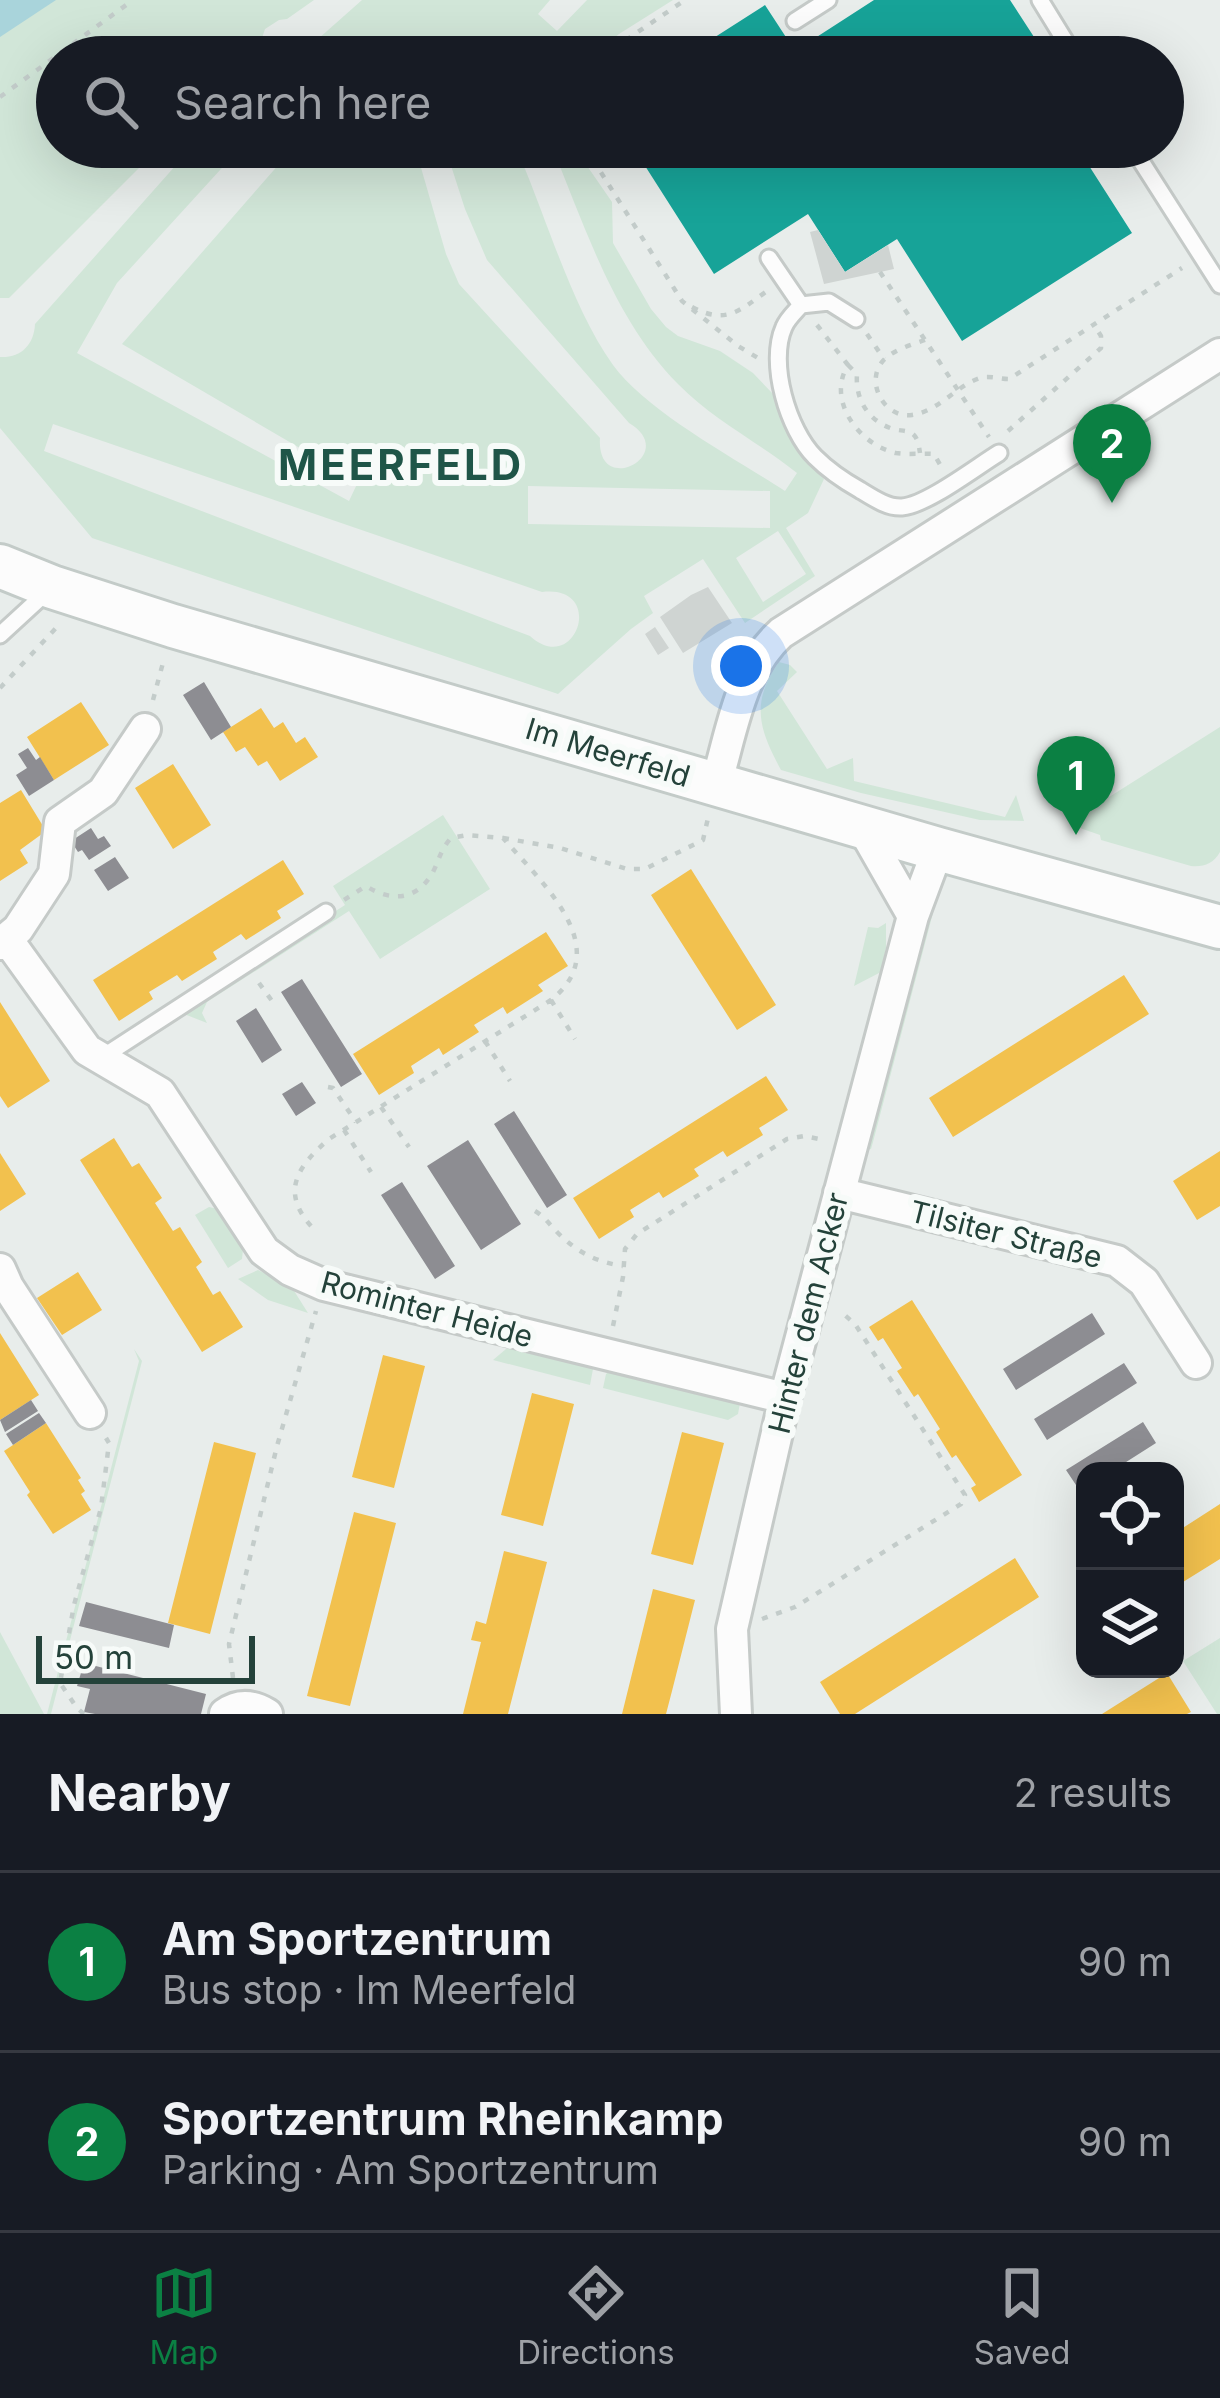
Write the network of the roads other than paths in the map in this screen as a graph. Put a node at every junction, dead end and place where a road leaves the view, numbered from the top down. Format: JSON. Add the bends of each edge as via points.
{"nodes":[{"id":1,"x":828,"y":0,"type":"edge"},
{"id":2,"x":1040,"y":0,"type":"edge"},
{"id":3,"x":795,"y":21,"type":"dead end"},
{"id":4,"x":1062,"y":36,"type":"edge"},
{"id":5,"x":1145,"y":168,"type":"edge"},
{"id":6,"x":770,"y":258,"type":"dead end"},
{"id":7,"x":1220,"y":285,"type":"edge"},
{"id":8,"x":801,"y":305,"type":"junction"},
{"id":9,"x":856,"y":319,"type":"dead end"},
{"id":10,"x":1220,"y":354,"type":"edge"},
{"id":11,"x":996,"y":448,"type":"road end"},
{"id":12,"x":0,"y":566,"type":"edge"},
{"id":13,"x":68,"y":592,"type":"junction"},
{"id":14,"x":0,"y":635,"type":"edge"},
{"id":15,"x":145,"y":729,"type":"road end"},
{"id":16,"x":711,"y":805,"type":"junction"},
{"id":17,"x":860,"y":825,"type":"junction"},
{"id":18,"x":938,"y":849,"type":"junction"},
{"id":19,"x":326,"y":912,"type":"road end"},
{"id":20,"x":913,"y":916,"type":"junction"},
{"id":21,"x":1220,"y":927,"type":"edge"},
{"id":22,"x":4,"y":942,"type":"edge"},
{"id":23,"x":101,"y":1058,"type":"junction"},
{"id":24,"x":838,"y":1192,"type":"junction"},
{"id":25,"x":0,"y":1269,"type":"edge"},
{"id":26,"x":1196,"y":1363,"type":"dead end"},
{"id":27,"x":785,"y":1399,"type":"junction"},
{"id":28,"x":90,"y":1413,"type":"road end"},
{"id":29,"x":230,"y":1711,"type":"edge"},
{"id":30,"x":267,"y":1714,"type":"edge"},
{"id":31,"x":736,"y":1714,"type":"edge"}],
"edges":[{"from":1,"to":3,"type":"lane"},
{"from":2,"to":4,"type":"lane"},
{"from":5,"to":7,"type":"lane"},
{"from":6,"to":8,"type":"lane"},
{"from":8,"to":9,"type":"lane","via":[[829,302]]},
{"from":8,"to":11,"type":"lane","via":[[784,326],[779,350],[790,417],[812,454],[855,488],[896,508],[916,505]]},
{"from":10,"to":16,"type":"street","via":[[776,638],[746,682]]},
{"from":12,"to":13,"type":"street","name":"Im Meerfeld"},
{"from":13,"to":14,"type":"lane"},
{"from":13,"to":16,"type":"street","name":"Im Meerfeld"},
{"from":15,"to":22,"type":"street","name":"Rominter Heide","via":[[103,792],[60,823],[53,874]]},
{"from":16,"to":17,"type":"street","name":"Im Meerfeld"},
{"from":17,"to":18,"type":"street","name":"Im Meerfeld"},
{"from":17,"to":20,"type":"street"},
{"from":18,"to":20,"type":"street","name":"Hinter dem Acker"},
{"from":18,"to":21,"type":"street","name":"Im Meerfeld"},
{"from":19,"to":23,"type":"lane"},
{"from":20,"to":24,"type":"street","name":"Hinter dem Acker"},
{"from":22,"to":23,"type":"street","name":"Rominter Heide"},
{"from":23,"to":27,"type":"street","name":"Rominter Heide","via":[[160,1093],[264,1250],[290,1270],[324,1286]]},
{"from":24,"to":26,"type":"street","name":"Tilsiter Straße","via":[[1117,1261],[1144,1282]]},
{"from":24,"to":27,"type":"street","name":"Hinter dem Acker"},
{"from":25,"to":28,"type":"street"},
{"from":27,"to":31,"type":"street","name":"Hinter dem Acker","via":[[732,1629]]},
{"from":29,"to":30,"type":"street","via":[[247,1706]]}]}
